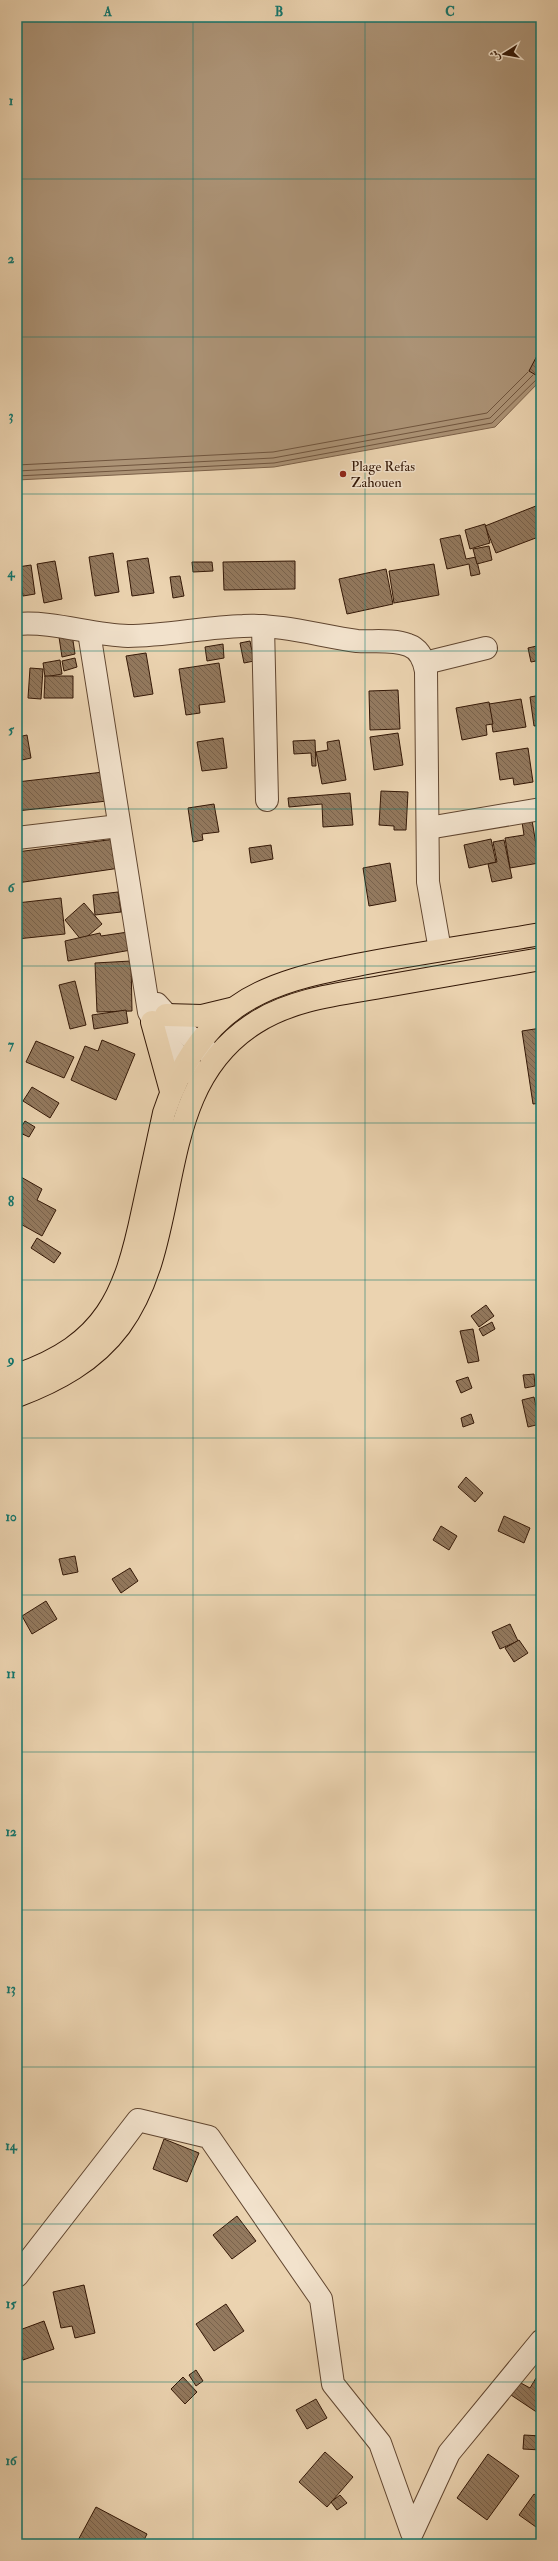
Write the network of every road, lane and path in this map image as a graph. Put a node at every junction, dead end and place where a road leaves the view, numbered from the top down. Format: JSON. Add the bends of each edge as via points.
{"nodes":[{"id":1,"x":17,"y":624,"type":"edge"},
{"id":2,"x":263,"y":626,"type":"junction"},
{"id":3,"x":89,"y":632,"type":"junction"},
{"id":4,"x":486,"y":648,"type":"dead end"},
{"id":5,"x":425,"y":662,"type":"junction"},
{"id":6,"x":267,"y":800,"type":"dead end"},
{"id":7,"x":541,"y":808,"type":"edge"},
{"id":8,"x":119,"y":826,"type":"junction"},
{"id":9,"x":428,"y":828,"type":"junction"},
{"id":10,"x":17,"y":838,"type":"edge"},
{"id":11,"x":541,"y":934,"type":"edge"},
{"id":12,"x":440,"y":950,"type":"junction"},
{"id":13,"x":541,"y":959,"type":"edge"},
{"id":14,"x":236,"y":1007,"type":"junction"},
{"id":15,"x":159,"y":1018,"type":"junction"},
{"id":16,"x":198,"y":1044,"type":"junction"},
{"id":17,"x":216,"y":1058,"type":"junction"},
{"id":18,"x":185,"y":1063,"type":"junction"},
{"id":19,"x":201,"y":1079,"type":"junction"},
{"id":20,"x":171,"y":1091,"type":"junction"},
{"id":21,"x":17,"y":1375,"type":"edge"},
{"id":22,"x":17,"y":1396,"type":"edge"},
{"id":23,"x":17,"y":2276,"type":"edge"},
{"id":24,"x":541,"y":2341,"type":"edge"}],
"edges":[{"from":1,"to":3,"type":"street","via":[[50,624]]},
{"from":2,"to":3,"type":"street","via":[[129,636]]},
{"from":2,"to":5,"type":"street","via":[[359,641],[401,643],[415,649]]},
{"from":2,"to":6,"type":"street"},
{"from":3,"to":8,"type":"street"},
{"from":4,"to":5,"type":"street"},
{"from":5,"to":9,"type":"street"},
{"from":7,"to":9,"type":"street"},
{"from":8,"to":10,"type":"street"},
{"from":8,"to":15,"type":"street","via":[[144,985]]},
{"from":9,"to":12,"type":"street","via":[[428,882]]},
{"from":11,"to":12,"type":"main road"},
{"from":12,"to":14,"type":"main road","via":[[350,966],[297,979],[268,989]]},
{"from":13,"to":17,"type":"main road","via":[[292,1004],[254,1023]]},
{"from":14,"to":15,"type":"main road","via":[[202,1016]]},
{"from":14,"to":16,"type":"main road"},
{"from":15,"to":16,"type":"street"},
{"from":15,"to":18,"type":"street","via":[[164,1041]]},
{"from":15,"to":20,"type":"main road"},
{"from":16,"to":17,"type":"street"},
{"from":16,"to":18,"type":"main road"},
{"from":17,"to":19,"type":"main road"},
{"from":18,"to":19,"type":"street"},
{"from":18,"to":20,"type":"main road"},
{"from":19,"to":22,"type":"main road","via":[[183,1122],[149,1268],[132,1308],[120,1327],[89,1358],[52,1382]]},
{"from":20,"to":21,"type":"main road","via":[[133,1257],[118,1297],[77,1345],[40,1366]]},
{"from":23,"to":24,"type":"street","via":[[138,2120],[209,2137],[321,2299],[333,2384],[380,2443],[412,2533],[449,2453]]}]}
